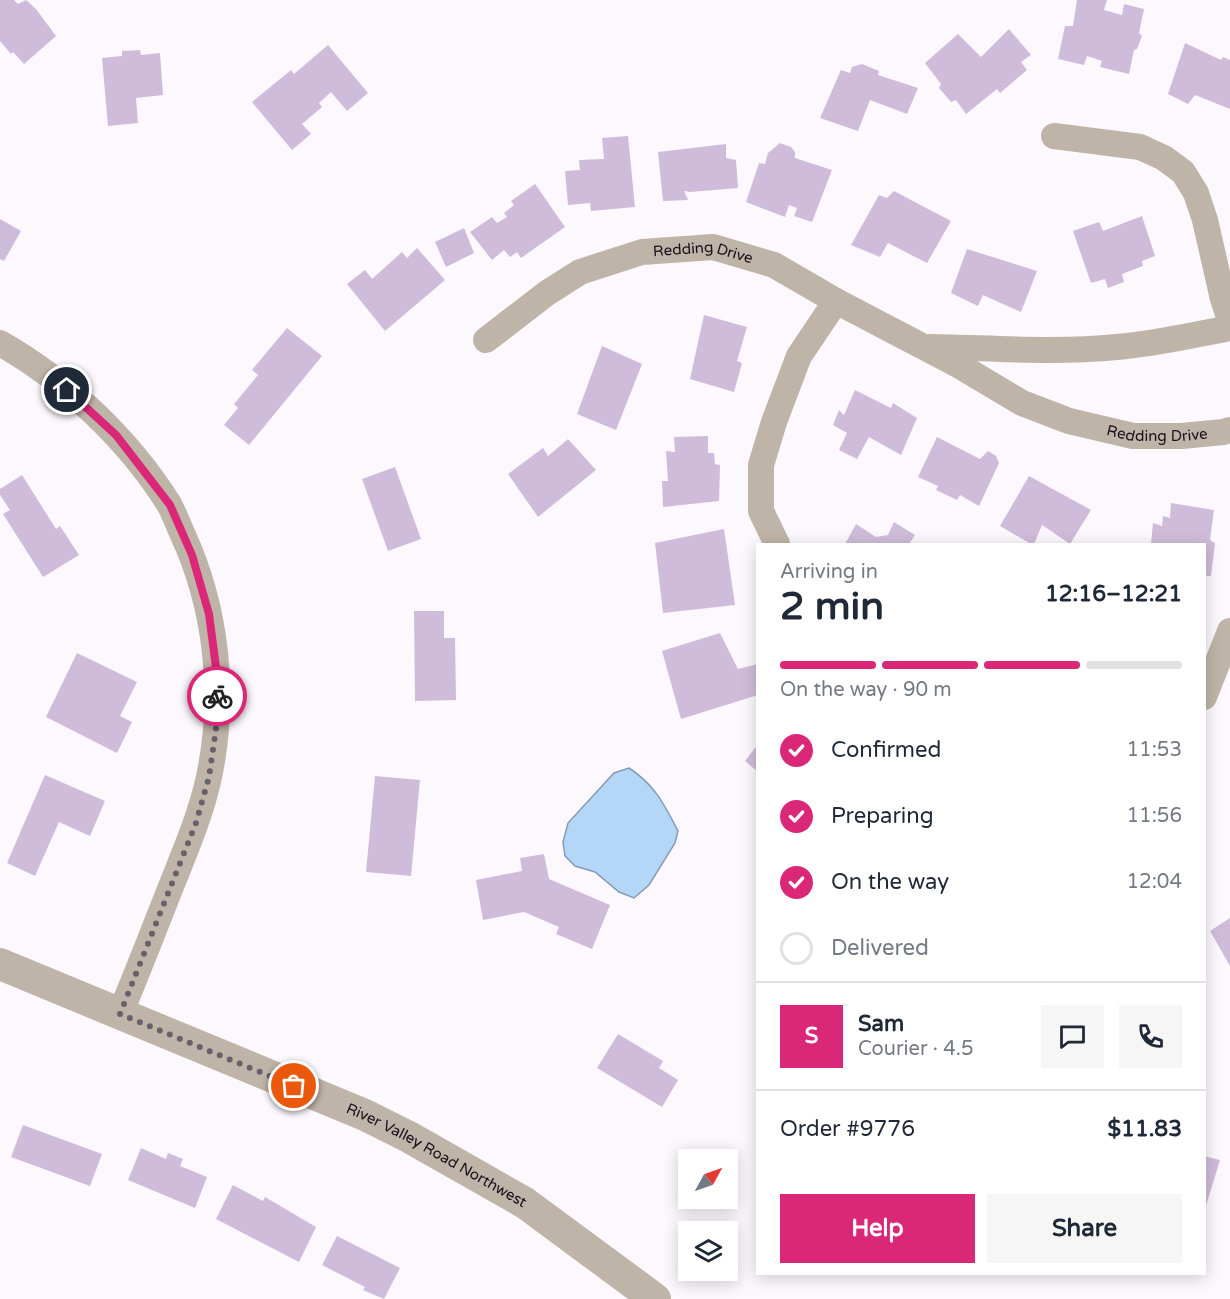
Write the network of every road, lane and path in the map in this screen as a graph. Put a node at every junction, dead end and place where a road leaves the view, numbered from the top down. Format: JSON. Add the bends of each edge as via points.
{"nodes":[{"id":1,"x":1054,"y":136,"type":"dead end"},
{"id":2,"x":836,"y":302,"type":"junction"},
{"id":3,"x":1230,"y":320,"type":"edge"},
{"id":4,"x":1230,"y":328,"type":"edge"},
{"id":5,"x":486,"y":340,"type":"dead end"},
{"id":6,"x":0,"y":343,"type":"edge"},
{"id":7,"x":923,"y":347,"type":"junction"},
{"id":8,"x":1230,"y":430,"type":"edge"},
{"id":9,"x":777,"y":543,"type":"edge"},
{"id":10,"x":1230,"y":631,"type":"edge"},
{"id":11,"x":1206,"y":693,"type":"edge"},
{"id":12,"x":0,"y":964,"type":"edge"},
{"id":13,"x":120,"y":1014,"type":"junction"},
{"id":14,"x":655,"y":1299,"type":"edge"}],
"edges":[{"from":1,"to":3,"type":"street","via":[[1140,147],[1183,172],[1196,193],[1205,220]]},
{"from":2,"to":5,"type":"street","name":"Redding Drive","via":[[774,265],[713,247],[642,252],[580,272],[547,292]]},
{"from":2,"to":7,"type":"street","name":"Redding Drive"},
{"from":2,"to":9,"type":"street","via":[[799,356],[761,465],[761,511]]},
{"from":4,"to":7,"type":"street","name":"Redding Drive","via":[[1117,347]]},
{"from":6,"to":13,"type":"street","via":[[50,375],[116,435],[170,505],[192,555],[209,614],[217,675],[216,729],[209,777],[196,823]]},
{"from":7,"to":8,"type":"street","name":"Redding Drive","via":[[1022,403],[1069,421],[1133,436],[1182,436]]},
{"from":10,"to":11,"type":"street"},
{"from":12,"to":13,"type":"street","name":"River Valley Road Northwest"},
{"from":13,"to":14,"type":"street","name":"River Valley Road Northwest","via":[[409,1137],[525,1203]]}]}
